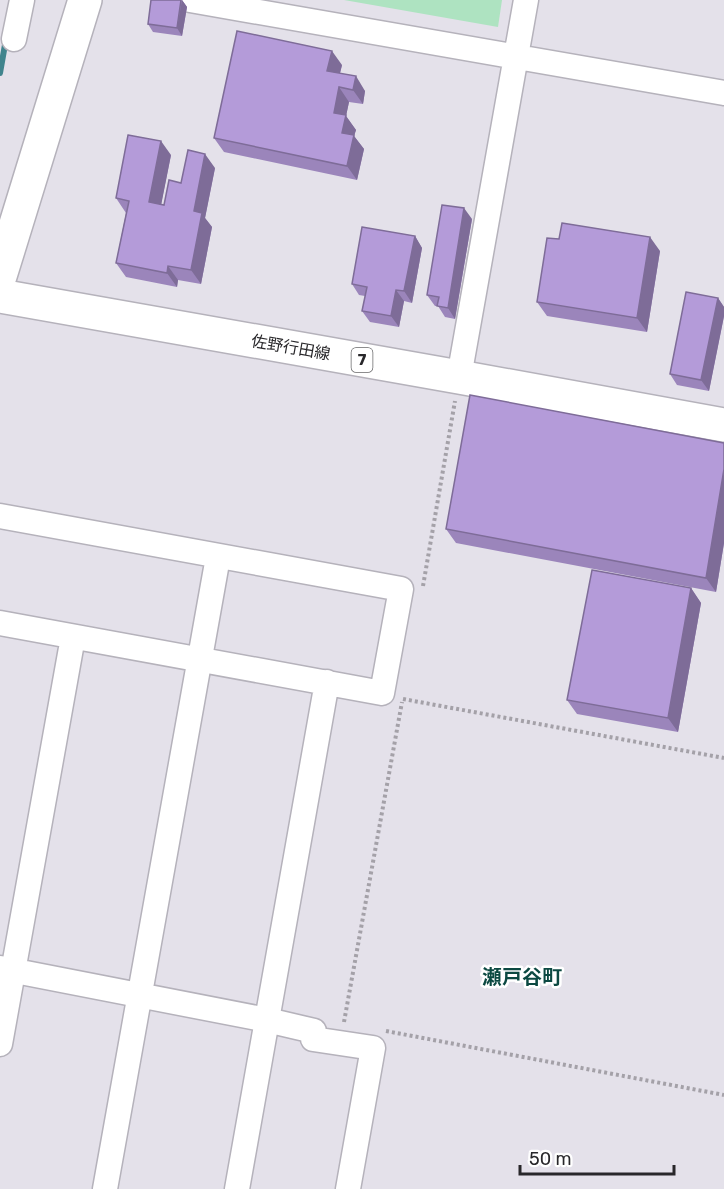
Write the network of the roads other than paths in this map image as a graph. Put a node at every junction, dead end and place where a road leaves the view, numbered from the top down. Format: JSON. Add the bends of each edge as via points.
{"nodes":[{"id":1,"x":22,"y":0,"type":"edge"},
{"id":2,"x":85,"y":0,"type":"edge"},
{"id":3,"x":190,"y":0,"type":"edge"},
{"id":4,"x":526,"y":0,"type":"edge"},
{"id":5,"x":14,"y":39,"type":"dead end"},
{"id":6,"x":517,"y":56,"type":"junction"},
{"id":7,"x":724,"y":93,"type":"edge"},
{"id":8,"x":0,"y":276,"type":"edge"},
{"id":9,"x":0,"y":296,"type":"edge"},
{"id":10,"x":459,"y":377,"type":"junction"},
{"id":11,"x":724,"y":425,"type":"edge"},
{"id":12,"x":0,"y":516,"type":"edge"},
{"id":13,"x":218,"y":556,"type":"junction"},
{"id":14,"x":0,"y":623,"type":"edge"},
{"id":15,"x":73,"y":637,"type":"junction"},
{"id":16,"x":200,"y":660,"type":"junction"},
{"id":17,"x":327,"y":682,"type":"junction"},
{"id":18,"x":7,"y":969,"type":"edge"},
{"id":19,"x":140,"y":995,"type":"junction"},
{"id":20,"x":267,"y":1020,"type":"junction"},
{"id":21,"x":0,"y":1044,"type":"edge"},
{"id":22,"x":105,"y":1189,"type":"edge"},
{"id":23,"x":237,"y":1189,"type":"edge"},
{"id":24,"x":348,"y":1189,"type":"edge"}],
"edges":[{"from":1,"to":5,"type":"street"},
{"from":2,"to":8,"type":"main road"},
{"from":3,"to":6,"type":"street"},
{"from":4,"to":6,"type":"street"},
{"from":6,"to":7,"type":"street"},
{"from":6,"to":10,"type":"street"},
{"from":9,"to":10,"type":"main road","name":"佐野行田線","number":"7"},
{"from":10,"to":11,"type":"main road","name":"佐野行田線","number":"7"},
{"from":12,"to":13,"type":"street"},
{"from":13,"to":16,"type":"street"},
{"from":13,"to":17,"type":"street","via":[[401,589],[382,693]]},
{"from":14,"to":15,"type":"street"},
{"from":15,"to":16,"type":"street"},
{"from":15,"to":18,"type":"street"},
{"from":16,"to":17,"type":"street"},
{"from":16,"to":19,"type":"street"},
{"from":17,"to":20,"type":"street"},
{"from":18,"to":19,"type":"street"},
{"from":18,"to":21,"type":"street"},
{"from":19,"to":20,"type":"street"},
{"from":19,"to":22,"type":"street"},
{"from":20,"to":23,"type":"street"},
{"from":20,"to":24,"type":"street","via":[[314,1031],[313,1039],[373,1048]]}]}
